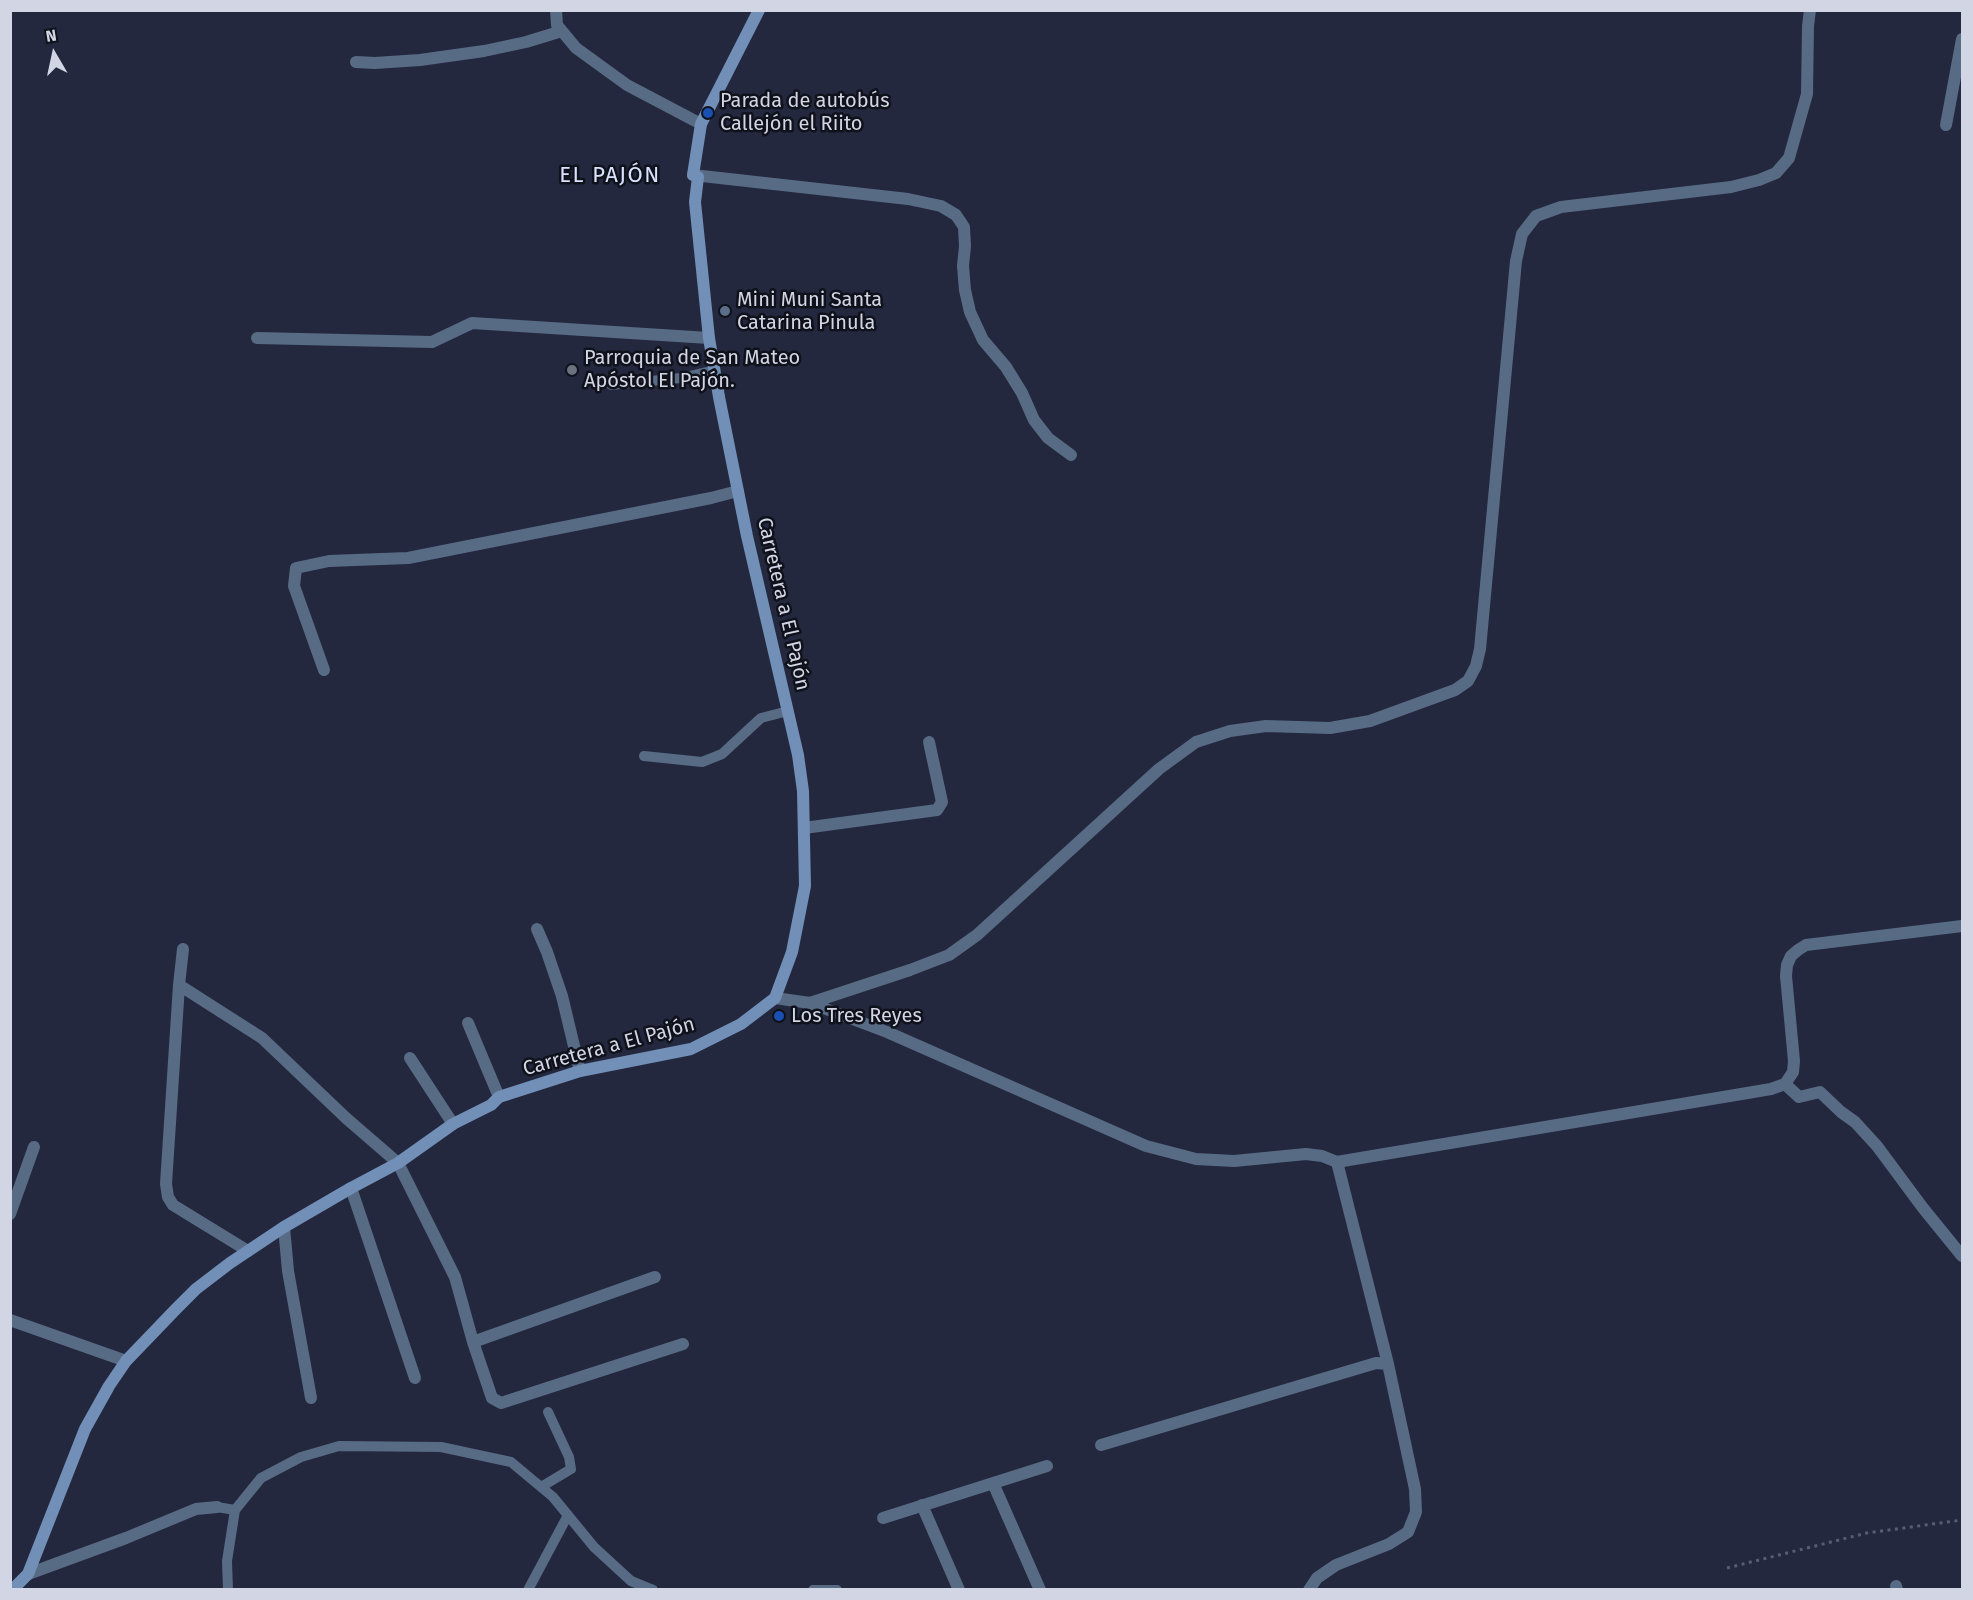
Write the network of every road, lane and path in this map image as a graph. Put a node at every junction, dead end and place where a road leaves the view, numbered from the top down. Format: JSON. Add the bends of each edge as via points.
{"nodes":[{"id":1,"x":556,"y":10,"type":"edge"},
{"id":2,"x":759,"y":10,"type":"edge"},
{"id":3,"x":1810,"y":10,"type":"edge"},
{"id":4,"x":562,"y":31,"type":"junction"},
{"id":5,"x":1962,"y":39,"type":"edge"},
{"id":6,"x":356,"y":62,"type":"dead end"},
{"id":7,"x":701,"y":124,"type":"junction"},
{"id":8,"x":1946,"y":125,"type":"dead end"},
{"id":9,"x":693,"y":174,"type":"junction"},
{"id":10,"x":257,"y":338,"type":"dead end"},
{"id":11,"x":709,"y":338,"type":"junction"},
{"id":12,"x":714,"y":370,"type":"junction"},
{"id":13,"x":611,"y":385,"type":"dead end"},
{"id":14,"x":1071,"y":455,"type":"dead end"},
{"id":15,"x":738,"y":491,"type":"junction"},
{"id":16,"x":324,"y":670,"type":"dead end"},
{"id":17,"x":788,"y":711,"type":"junction"},
{"id":18,"x":929,"y":742,"type":"dead end"},
{"id":19,"x":644,"y":756,"type":"dead end"},
{"id":20,"x":804,"y":828,"type":"junction"},
{"id":21,"x":1962,"y":926,"type":"edge"},
{"id":22,"x":537,"y":929,"type":"dead end"},
{"id":23,"x":183,"y":949,"type":"dead end"},
{"id":24,"x":179,"y":986,"type":"junction"},
{"id":25,"x":775,"y":998,"type":"junction"},
{"id":26,"x":810,"y":1003,"type":"junction"},
{"id":27,"x":468,"y":1023,"type":"dead end"},
{"id":28,"x":410,"y":1058,"type":"dead end"},
{"id":29,"x":580,"y":1071,"type":"junction"},
{"id":30,"x":1785,"y":1084,"type":"junction"},
{"id":31,"x":499,"y":1097,"type":"junction"},
{"id":32,"x":453,"y":1124,"type":"junction"},
{"id":33,"x":34,"y":1148,"type":"dead end"},
{"id":34,"x":1337,"y":1162,"type":"junction"},
{"id":35,"x":398,"y":1163,"type":"junction"},
{"id":36,"x":351,"y":1188,"type":"junction"},
{"id":37,"x":10,"y":1214,"type":"edge"},
{"id":38,"x":284,"y":1227,"type":"junction"},
{"id":39,"x":248,"y":1251,"type":"junction"},
{"id":40,"x":1962,"y":1256,"type":"edge"},
{"id":41,"x":655,"y":1277,"type":"dead end"},
{"id":42,"x":10,"y":1320,"type":"edge"},
{"id":43,"x":473,"y":1342,"type":"junction"},
{"id":44,"x":683,"y":1344,"type":"dead end"},
{"id":45,"x":126,"y":1361,"type":"junction"},
{"id":46,"x":1388,"y":1364,"type":"junction"},
{"id":47,"x":415,"y":1378,"type":"dead end"},
{"id":48,"x":311,"y":1398,"type":"dead end"},
{"id":49,"x":548,"y":1412,"type":"dead end"},
{"id":50,"x":1101,"y":1445,"type":"dead end"},
{"id":51,"x":1047,"y":1466,"type":"dead end"},
{"id":52,"x":993,"y":1483,"type":"junction"},
{"id":53,"x":541,"y":1487,"type":"junction"},
{"id":54,"x":922,"y":1506,"type":"junction"},
{"id":55,"x":217,"y":1507,"type":"joint"},
{"id":56,"x":235,"y":1510,"type":"junction"},
{"id":57,"x":568,"y":1515,"type":"junction"},
{"id":58,"x":883,"y":1518,"type":"dead end"},
{"id":59,"x":1962,"y":1521,"type":"edge"},
{"id":60,"x":1726,"y":1568,"type":"dead end"},
{"id":61,"x":28,"y":1574,"type":"junction"},
{"id":62,"x":12,"y":1590,"type":"edge"},
{"id":63,"x":228,"y":1590,"type":"edge"},
{"id":64,"x":528,"y":1590,"type":"edge"},
{"id":65,"x":653,"y":1590,"type":"edge"},
{"id":66,"x":813,"y":1590,"type":"edge"},
{"id":67,"x":837,"y":1590,"type":"edge"},
{"id":68,"x":959,"y":1590,"type":"edge"},
{"id":69,"x":1040,"y":1590,"type":"edge"},
{"id":70,"x":1310,"y":1590,"type":"edge"}],
"edges":[{"from":1,"to":4,"type":"street","via":[[557,25]]},
{"from":2,"to":7,"type":"street","name":"Carretera a El Pajón"},
{"from":3,"to":26,"type":"street","via":[[1807,94],[1789,158],[1776,173],[1731,187],[1561,207],[1536,216],[1522,234],[1516,261],[1480,649],[1468,681],[1455,690],[1370,721],[1330,728],[1230,731],[1196,742],[1158,769],[977,935],[949,955]]},
{"from":4,"to":6,"type":"street","via":[[484,51],[420,60]]},
{"from":4,"to":7,"type":"street","via":[[576,48],[627,85]]},
{"from":5,"to":8,"type":"street"},
{"from":7,"to":9,"type":"street","name":"Carretera a El Pajón"},
{"from":9,"to":11,"type":"street","name":"Carretera a El Pajón","via":[[698,177],[695,202]]},
{"from":9,"to":14,"type":"street","via":[[908,199],[941,206],[956,215],[964,227],[965,290],[983,340],[1006,367],[1034,420],[1048,438]]},
{"from":10,"to":11,"type":"street","via":[[432,342],[471,322]]},
{"from":11,"to":12,"type":"street","name":"Carretera a El Pajón"},
{"from":12,"to":13,"type":"lane","via":[[681,378]]},
{"from":12,"to":15,"type":"street","name":"Carretera a El Pajón"},
{"from":15,"to":16,"type":"street","via":[[408,558],[329,561],[296,568],[294,586]]},
{"from":15,"to":17,"type":"street","name":"Carretera a El Pajón"},
{"from":17,"to":19,"type":"lane","via":[[761,718],[722,754],[702,762]]},
{"from":17,"to":20,"type":"street","name":"Carretera a El Pajón","via":[[803,791]]},
{"from":18,"to":20,"type":"street","via":[[942,802],[937,810]]},
{"from":20,"to":25,"type":"street","name":"Carretera a El Pajón","via":[[805,886],[800,920]]},
{"from":21,"to":30,"type":"street","via":[[1806,945],[1791,956],[1786,976],[1794,1061],[1793,1072]]},
{"from":22,"to":29,"type":"street","via":[[562,996]]},
{"from":23,"to":24,"type":"street"},
{"from":24,"to":35,"type":"street","via":[[262,1038]]},
{"from":24,"to":39,"type":"street","via":[[168,1197],[173,1205]]},
{"from":25,"to":26,"type":"street"},
{"from":25,"to":29,"type":"street","name":"Carretera a El Pajón","via":[[741,1024],[690,1049]]},
{"from":26,"to":34,"type":"street","via":[[887,1032],[1146,1146],[1196,1159],[1234,1161],[1306,1154]]},
{"from":27,"to":31,"type":"street"},
{"from":28,"to":32,"type":"street"},
{"from":29,"to":31,"type":"street","name":"Carretera a El Pajón"},
{"from":30,"to":34,"type":"street"},
{"from":30,"to":40,"type":"street","via":[[1799,1096],[1820,1092],[1855,1122]]},
{"from":31,"to":32,"type":"street","name":"Carretera a El Pajón"},
{"from":32,"to":35,"type":"street","name":"Carretera a El Pajón"},
{"from":33,"to":37,"type":"street"},
{"from":34,"to":46,"type":"street"},
{"from":35,"to":36,"type":"street","name":"Carretera a El Pajón"},
{"from":35,"to":43,"type":"street","via":[[455,1277]]},
{"from":36,"to":38,"type":"street","name":"Carretera a El Pajón"},
{"from":36,"to":47,"type":"street"},
{"from":38,"to":39,"type":"street","name":"Carretera a El Pajón"},
{"from":38,"to":48,"type":"street"},
{"from":39,"to":45,"type":"street","name":"Carretera a El Pajón","via":[[196,1289]]},
{"from":41,"to":43,"type":"street"},
{"from":42,"to":45,"type":"street"},
{"from":43,"to":44,"type":"street","via":[[492,1398],[501,1403]]},
{"from":45,"to":61,"type":"street","name":"Carretera a El Pajón","via":[[85,1429]]},
{"from":46,"to":50,"type":"street","via":[[1376,1363]]},
{"from":46,"to":70,"type":"street","via":[[1415,1489],[1416,1512],[1408,1532],[1336,1565],[1317,1578]]},
{"from":49,"to":53,"type":"lane","via":[[571,1469]]},
{"from":51,"to":52,"type":"street"},
{"from":52,"to":54,"type":"street"},
{"from":52,"to":69,"type":"street"},
{"from":53,"to":56,"type":"lane","via":[[511,1462],[441,1447],[339,1446],[301,1457],[261,1478]]},
{"from":53,"to":57,"type":"lane"},
{"from":54,"to":58,"type":"street"},
{"from":54,"to":68,"type":"street"},
{"from":55,"to":56,"type":"lane"},
{"from":55,"to":61,"type":"street","via":[[196,1509]]},
{"from":56,"to":63,"type":"lane","via":[[227,1561]]},
{"from":57,"to":64,"type":"lane"},
{"from":57,"to":65,"type":"lane","via":[[631,1581]]},
{"from":59,"to":60,"type":"path","via":[[1867,1533]]},
{"from":61,"to":62,"type":"street","name":"Carretera a El Pajón"},
{"from":66,"to":67,"type":"lane"}]}
